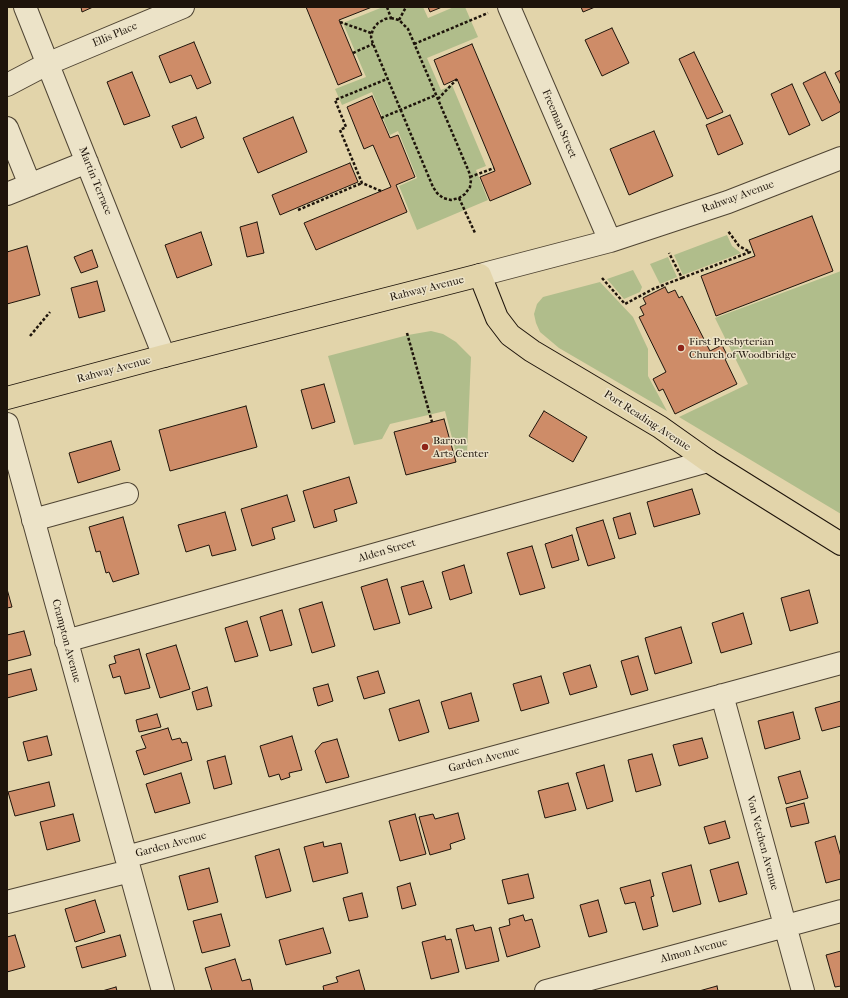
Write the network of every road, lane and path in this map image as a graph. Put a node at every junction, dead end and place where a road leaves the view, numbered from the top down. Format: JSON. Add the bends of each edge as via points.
{"nodes":[{"id":1,"x":25,"y":7,"type":"edge"},
{"id":2,"x":183,"y":7,"type":"edge"},
{"id":3,"x":387,"y":7,"type":"edge"},
{"id":4,"x":406,"y":7,"type":"edge"},
{"id":5,"x":509,"y":7,"type":"edge"},
{"id":6,"x":488,"y":13,"type":"dead end"},
{"id":7,"x":391,"y":18,"type":"junction"},
{"id":8,"x":399,"y":20,"type":"junction"},
{"id":9,"x":340,"y":22,"type":"dead end"},
{"id":10,"x":371,"y":33,"type":"junction"},
{"id":11,"x":373,"y":44,"type":"junction"},
{"id":12,"x":414,"y":44,"type":"junction"},
{"id":13,"x":353,"y":53,"type":"dead end"},
{"id":14,"x":48,"y":64,"type":"junction"},
{"id":15,"x":387,"y":79,"type":"junction"},
{"id":16,"x":457,"y":79,"type":"dead end"},
{"id":17,"x":7,"y":85,"type":"edge"},
{"id":18,"x":436,"y":95,"type":"junction"},
{"id":19,"x":438,"y":100,"type":"junction"},
{"id":20,"x":400,"y":110,"type":"junction"},
{"id":21,"x":381,"y":118,"type":"dead end"},
{"id":22,"x":7,"y":128,"type":"edge"},
{"id":23,"x":841,"y":158,"type":"edge"},
{"id":24,"x":87,"y":162,"type":"junction"},
{"id":25,"x":494,"y":168,"type":"dead end"},
{"id":26,"x":470,"y":177,"type":"junction"},
{"id":27,"x":362,"y":183,"type":"junction"},
{"id":28,"x":30,"y":185,"type":"junction"},
{"id":29,"x":381,"y":191,"type":"dead end"},
{"id":30,"x":7,"y":194,"type":"edge"},
{"id":31,"x":459,"y":198,"type":"junction"},
{"id":32,"x":298,"y":210,"type":"dead end"},
{"id":33,"x":728,"y":231,"type":"dead end"},
{"id":34,"x":475,"y":233,"type":"dead end"},
{"id":35,"x":610,"y":241,"type":"junction"},
{"id":36,"x":669,"y":252,"type":"dead end"},
{"id":37,"x":480,"y":275,"type":"junction"},
{"id":38,"x":602,"y":278,"type":"dead end"},
{"id":39,"x":682,"y":278,"type":"junction"},
{"id":40,"x":50,"y":312,"type":"dead end"},
{"id":41,"x":407,"y":333,"type":"dead end"},
{"id":42,"x":30,"y":336,"type":"dead end"},
{"id":43,"x":164,"y":356,"type":"junction"},
{"id":44,"x":7,"y":398,"type":"edge"},
{"id":45,"x":432,"y":422,"type":"dead end"},
{"id":46,"x":7,"y":424,"type":"edge"},
{"id":47,"x":708,"y":461,"type":"junction"},
{"id":48,"x":127,"y":494,"type":"dead end"},
{"id":49,"x":33,"y":520,"type":"junction"},
{"id":50,"x":841,"y":544,"type":"edge"},
{"id":51,"x":66,"y":641,"type":"junction"},
{"id":52,"x":841,"y":663,"type":"edge"},
{"id":53,"x":722,"y":695,"type":"junction"},
{"id":54,"x":128,"y":864,"type":"junction"},
{"id":55,"x":7,"y":902,"type":"edge"},
{"id":56,"x":841,"y":911,"type":"edge"},
{"id":57,"x":786,"y":927,"type":"junction"},
{"id":58,"x":163,"y":991,"type":"edge"},
{"id":59,"x":546,"y":991,"type":"edge"},
{"id":60,"x":803,"y":991,"type":"edge"}],
"edges":[{"from":1,"to":14,"type":"street","name":"Martin Terrace"},
{"from":2,"to":14,"type":"street","name":"Ellis Place"},
{"from":3,"to":7,"type":"path"},
{"from":4,"to":8,"type":"path"},
{"from":5,"to":35,"type":"street","name":"Freeman Street"},
{"from":6,"to":12,"type":"path"},
{"from":7,"to":8,"type":"path"},
{"from":7,"to":10,"type":"path","via":[[378,23]]},
{"from":8,"to":12,"type":"path","via":[[408,29]]},
{"from":9,"to":10,"type":"path"},
{"from":10,"to":11,"type":"path"},
{"from":11,"to":13,"type":"path"},
{"from":11,"to":15,"type":"path"},
{"from":12,"to":18,"type":"path"},
{"from":14,"to":17,"type":"street","name":"Ellis Place"},
{"from":14,"to":24,"type":"street","name":"Martin Terrace"},
{"from":15,"to":20,"type":"path"},
{"from":15,"to":27,"type":"path","via":[[335,100],[346,127],[340,130]]},
{"from":16,"to":19,"type":"path"},
{"from":18,"to":19,"type":"path"},
{"from":18,"to":20,"type":"path"},
{"from":19,"to":26,"type":"path"},
{"from":20,"to":21,"type":"path"},
{"from":20,"to":31,"type":"path","via":[[437,193],[451,200]]},
{"from":22,"to":28,"type":"street"},
{"from":23,"to":35,"type":"street","name":"Rahway Avenue","via":[[728,202]]},
{"from":24,"to":28,"type":"street"},
{"from":24,"to":43,"type":"street","name":"Martin Terrace"},
{"from":25,"to":26,"type":"path"},
{"from":26,"to":31,"type":"path","via":[[470,187]]},
{"from":27,"to":29,"type":"path"},
{"from":27,"to":32,"type":"path"},
{"from":28,"to":30,"type":"street"},
{"from":31,"to":34,"type":"path"},
{"from":33,"to":39,"type":"path","via":[[739,246],[750,252]]},
{"from":35,"to":37,"type":"street","name":"Rahway Avenue"},
{"from":36,"to":39,"type":"path"},
{"from":37,"to":43,"type":"main road","name":"Rahway Avenue"},
{"from":37,"to":47,"type":"main road","name":"Port Reading Avenue","via":[[497,318],[510,335],[532,351],[660,427]]},
{"from":38,"to":39,"type":"path","via":[[625,304]]},
{"from":40,"to":42,"type":"path"},
{"from":41,"to":45,"type":"path"},
{"from":43,"to":44,"type":"main road","name":"Rahway Avenue"},
{"from":46,"to":49,"type":"street","name":"Crampton Avenue"},
{"from":47,"to":50,"type":"main road","name":"Port Reading Avenue"},
{"from":47,"to":51,"type":"street","name":"Alden Street"},
{"from":48,"to":49,"type":"street"},
{"from":49,"to":51,"type":"street","name":"Crampton Avenue"},
{"from":51,"to":54,"type":"street","name":"Crampton Avenue"},
{"from":52,"to":53,"type":"street","name":"Garden Avenue"},
{"from":53,"to":54,"type":"street","name":"Garden Avenue"},
{"from":53,"to":57,"type":"street","name":"Von Vetchen Avenue"},
{"from":54,"to":55,"type":"street","name":"Garden Avenue"},
{"from":54,"to":58,"type":"street","name":"Crampton Avenue"},
{"from":56,"to":57,"type":"street","name":"Almon Avenue"},
{"from":57,"to":59,"type":"street","name":"Almon Avenue"},
{"from":57,"to":60,"type":"street","name":"Von Vetchen Avenue"}]}
